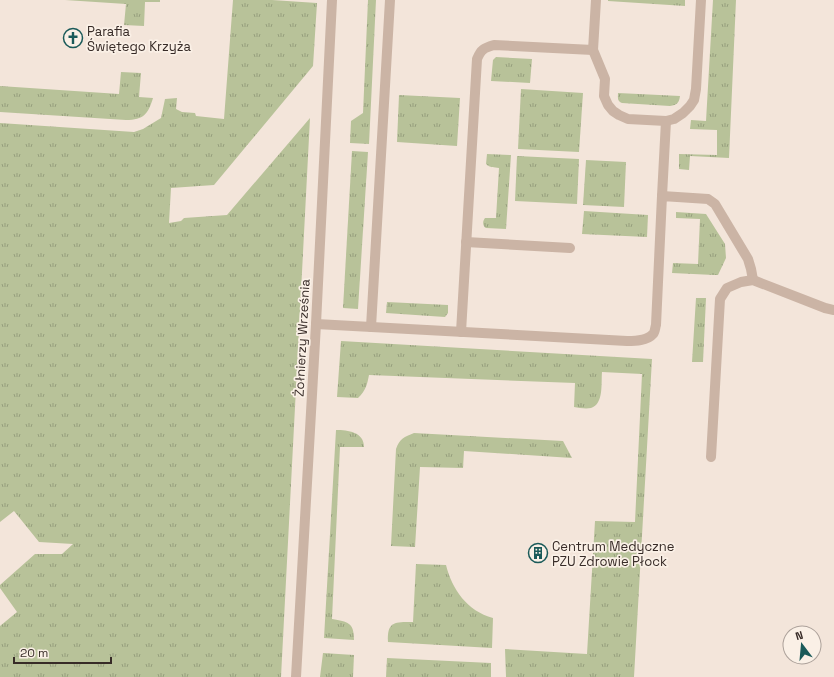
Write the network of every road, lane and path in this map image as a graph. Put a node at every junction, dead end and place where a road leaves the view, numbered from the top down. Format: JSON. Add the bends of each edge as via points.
{"nodes":[{"id":1,"x":332,"y":0,"type":"edge"},
{"id":2,"x":390,"y":0,"type":"edge"},
{"id":3,"x":596,"y":0,"type":"edge"},
{"id":4,"x":701,"y":0,"type":"edge"},
{"id":5,"x":593,"y":50,"type":"junction"},
{"id":6,"x":666,"y":120,"type":"junction"},
{"id":7,"x":662,"y":196,"type":"junction"},
{"id":8,"x":466,"y":242,"type":"junction"},
{"id":9,"x":570,"y":248,"type":"dead end"},
{"id":10,"x":753,"y":280,"type":"junction"},
{"id":11,"x":834,"y":310,"type":"edge"},
{"id":12,"x":316,"y":324,"type":"junction"},
{"id":13,"x":371,"y":327,"type":"junction"},
{"id":14,"x":461,"y":332,"type":"junction"},
{"id":15,"x":711,"y":457,"type":"dead end"},
{"id":16,"x":296,"y":677,"type":"edge"}],
"edges":[{"from":1,"to":12,"type":"street","name":"Żołnierzy Września"},
{"from":2,"to":13,"type":"street"},
{"from":3,"to":5,"type":"street"},
{"from":4,"to":6,"type":"street","via":[[694,100],[683,113],[674,119]]},
{"from":5,"to":6,"type":"street","via":[[605,80],[604,96],[612,111],[628,119]]},
{"from":5,"to":8,"type":"street","via":[[494,45],[480,52],[477,59]]},
{"from":6,"to":7,"type":"street"},
{"from":7,"to":10,"type":"street","via":[[708,199],[715,204],[748,259]]},
{"from":7,"to":14,"type":"street","via":[[656,325],[654,334],[647,339],[627,341]]},
{"from":8,"to":9,"type":"street"},
{"from":8,"to":14,"type":"street"},
{"from":10,"to":11,"type":"street"},
{"from":10,"to":15,"type":"street","via":[[727,288],[720,299]]},
{"from":12,"to":13,"type":"street"},
{"from":12,"to":16,"type":"street","name":"Żołnierzy Września"},
{"from":13,"to":14,"type":"street"}]}
